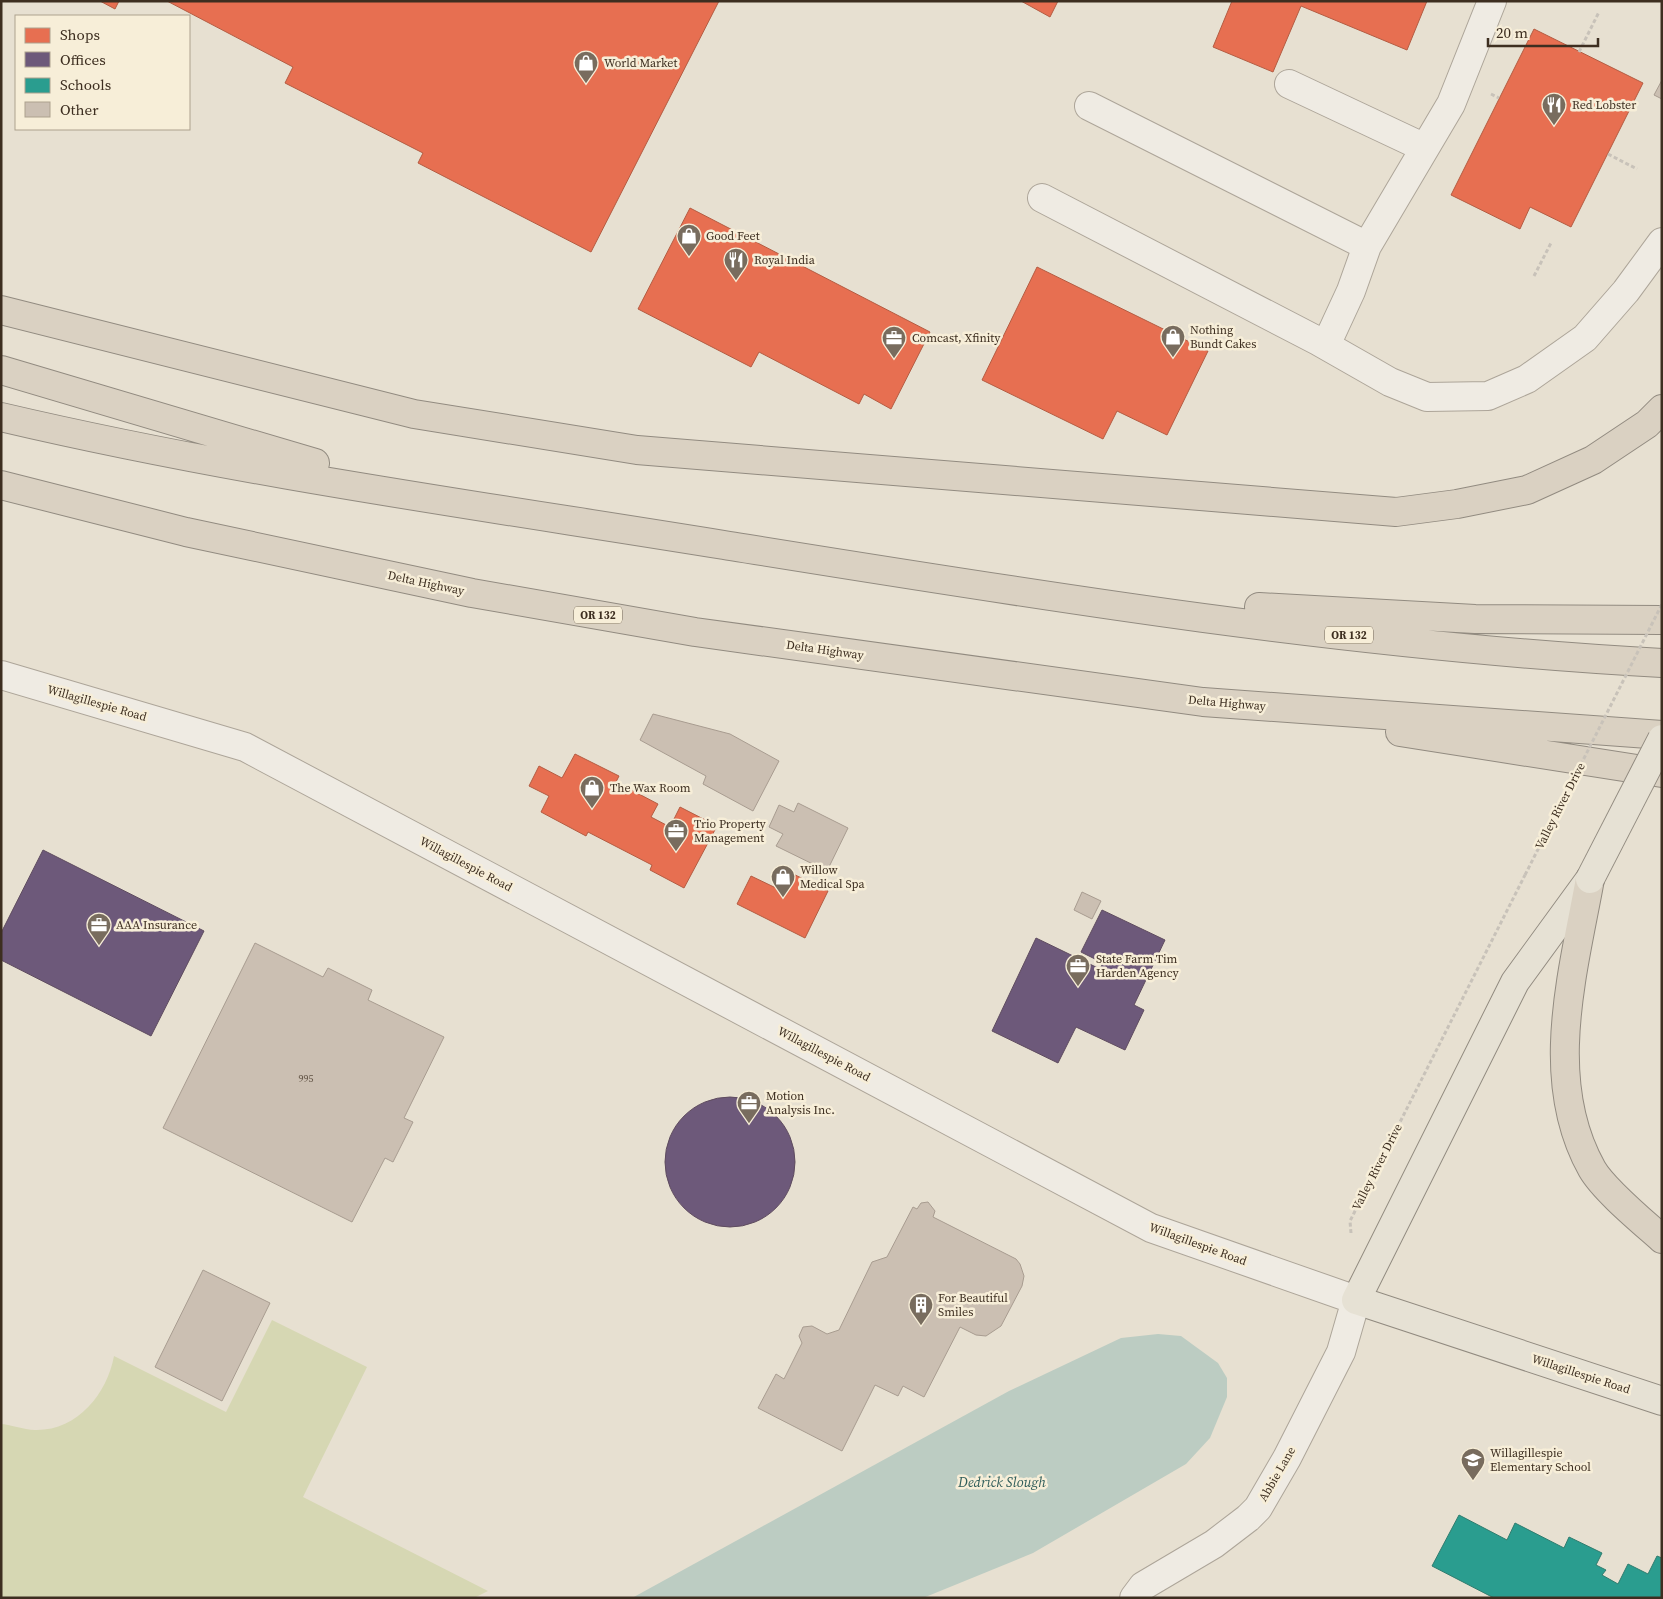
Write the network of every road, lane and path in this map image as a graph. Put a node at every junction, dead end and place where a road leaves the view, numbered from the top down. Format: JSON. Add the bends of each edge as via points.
{"nodes":[{"id":1,"x":1492,"y":1,"type":"edge"},
{"id":2,"x":1599,"y":12,"type":"dead end"},
{"id":3,"x":1579,"y":52,"type":"dead end"},
{"id":4,"x":1289,"y":84,"type":"dead end"},
{"id":5,"x":1089,"y":106,"type":"dead end"},
{"id":6,"x":1425,"y":148,"type":"junction"},
{"id":7,"x":1608,"y":154,"type":"dead end"},
{"id":8,"x":1637,"y":169,"type":"dead end"},
{"id":9,"x":1042,"y":198,"type":"dead end"},
{"id":10,"x":1662,"y":242,"type":"edge"},
{"id":11,"x":1551,"y":243,"type":"dead end"},
{"id":12,"x":1367,"y":246,"type":"junction"},
{"id":13,"x":1534,"y":276,"type":"dead end"},
{"id":14,"x":1,"y":310,"type":"edge"},
{"id":15,"x":1326,"y":345,"type":"junction"},
{"id":16,"x":1,"y":370,"type":"edge"},
{"id":17,"x":1662,"y":408,"type":"edge"},
{"id":18,"x":1,"y":417,"type":"edge"},
{"id":19,"x":1,"y":485,"type":"edge"},
{"id":20,"x":437,"y":499,"type":"junction"},
{"id":21,"x":1037,"y":595,"type":"junction"},
{"id":22,"x":1662,"y":604,"type":"edge"},
{"id":23,"x":1662,"y":620,"type":"edge"},
{"id":24,"x":1662,"y":663,"type":"edge"},
{"id":25,"x":1,"y":675,"type":"edge"},
{"id":26,"x":1203,"y":702,"type":"junction"},
{"id":27,"x":1662,"y":735,"type":"edge"},
{"id":28,"x":1662,"y":739,"type":"edge"},
{"id":29,"x":1662,"y":772,"type":"edge"},
{"id":30,"x":1590,"y":879,"type":"junction"},
{"id":31,"x":1662,"y":1239,"type":"edge"},
{"id":32,"x":1351,"y":1241,"type":"dead end"},
{"id":33,"x":1356,"y":1300,"type":"junction"},
{"id":34,"x":1662,"y":1401,"type":"edge"},
{"id":35,"x":1134,"y":1598,"type":"edge"}],
"edges":[{"from":1,"to":6,"type":"street","via":[[1451,104]]},
{"from":2,"to":3,"type":"path"},
{"from":4,"to":6,"type":"street"},
{"from":5,"to":12,"type":"street"},
{"from":6,"to":12,"type":"street"},
{"from":7,"to":8,"type":"path"},
{"from":9,"to":15,"type":"street"},
{"from":10,"to":15,"type":"street","via":[[1626,291],[1585,338],[1527,379],[1488,396],[1427,397],[1390,382]]},
{"from":11,"to":13,"type":"path"},
{"from":12,"to":15,"type":"street"},
{"from":14,"to":17,"type":"highway","via":[[414,414],[562,439],[647,451],[1396,512],[1527,490],[1594,460],[1647,424]]},
{"from":16,"to":20,"type":"highway"},
{"from":18,"to":20,"type":"highway","via":[[118,445]]},
{"from":19,"to":26,"type":"highway","name":"Delta Highway","number":"OR 132","via":[[186,532],[492,596],[695,632]]},
{"from":20,"to":21,"type":"highway","number":"OR 132"},
{"from":21,"to":23,"type":"highway","via":[[1475,619]]},
{"from":21,"to":24,"type":"highway","number":"OR 132","via":[[1427,645]]},
{"from":22,"to":32,"type":"path","name":"Valley River Drive","bridge":true,"via":[[1350,1221]]},
{"from":25,"to":33,"type":"street","name":"Willagillespie Road","via":[[245,747],[1151,1228]]},
{"from":26,"to":27,"type":"highway","name":"Delta Highway","number":"OR 132"},
{"from":26,"to":29,"type":"highway"},
{"from":28,"to":30,"type":"main road","bridge":true},
{"from":30,"to":31,"type":"highway","via":[[1568,999],[1565,1053],[1568,1108],[1593,1170],[1633,1214]]},
{"from":30,"to":33,"type":"main road","via":[[1515,982]]},
{"from":33,"to":34,"type":"main road","name":"Willagillespie Road"},
{"from":33,"to":35,"type":"street","name":"Abbie Lane","via":[[1341,1352],[1258,1508],[1214,1544],[1143,1586]]}]}
